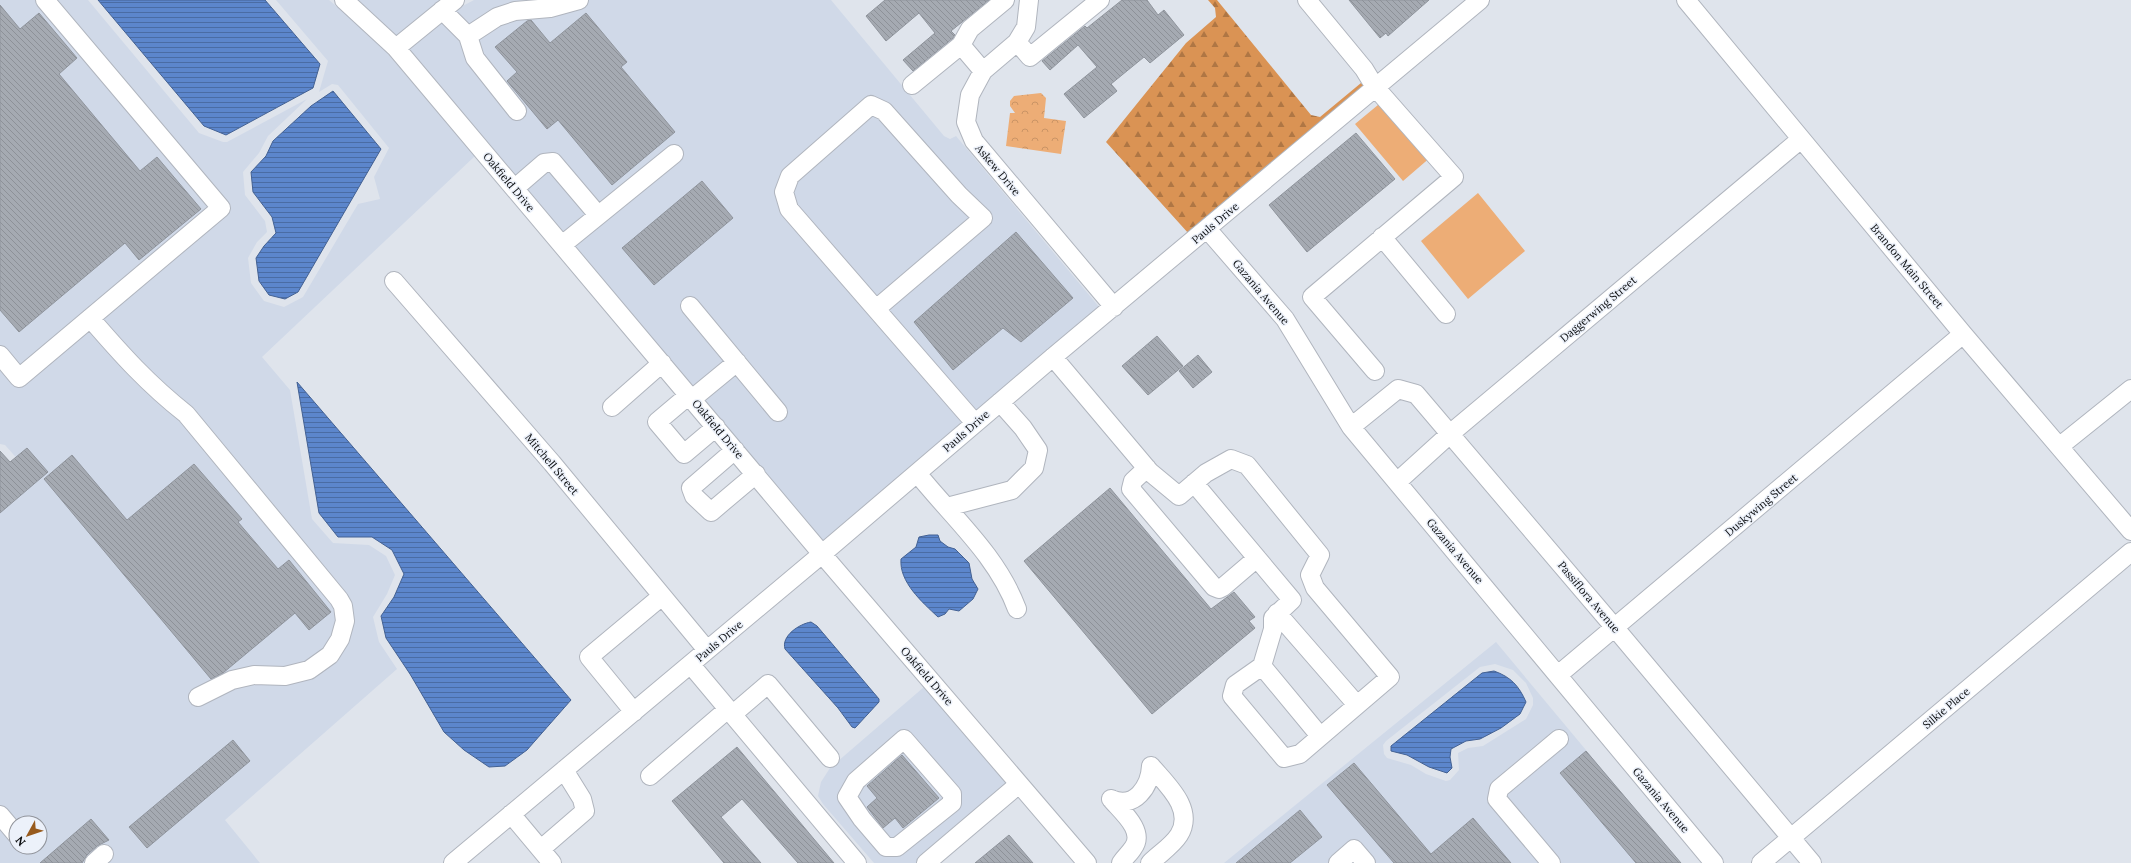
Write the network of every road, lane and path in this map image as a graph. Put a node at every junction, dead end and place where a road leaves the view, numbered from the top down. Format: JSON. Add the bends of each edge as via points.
{"nodes":[{"id":1,"x":45,"y":0,"type":"edge"},
{"id":2,"x":344,"y":0,"type":"edge"},
{"id":3,"x":579,"y":0,"type":"edge"},
{"id":4,"x":1005,"y":0,"type":"edge"},
{"id":5,"x":1029,"y":0,"type":"edge"},
{"id":6,"x":1307,"y":0,"type":"edge"},
{"id":7,"x":1480,"y":0,"type":"edge"},
{"id":8,"x":1686,"y":0,"type":"edge"},
{"id":9,"x":449,"y":3,"type":"edge"},
{"id":10,"x":1091,"y":3,"type":"edge"},
{"id":11,"x":468,"y":36,"type":"junction"},
{"id":12,"x":1017,"y":42,"type":"junction"},
{"id":13,"x":961,"y":45,"type":"junction"},
{"id":14,"x":396,"y":48,"type":"junction"},
{"id":15,"x":983,"y":70,"type":"junction"},
{"id":16,"x":912,"y":85,"type":"dead end"},
{"id":17,"x":1375,"y":87,"type":"junction"},
{"id":18,"x":517,"y":111,"type":"dead end"},
{"id":19,"x":1801,"y":139,"type":"junction"},
{"id":20,"x":674,"y":154,"type":"dead end"},
{"id":21,"x":515,"y":188,"type":"junction"},
{"id":22,"x":598,"y":215,"type":"junction"},
{"id":23,"x":1208,"y":230,"type":"junction"},
{"id":24,"x":1382,"y":237,"type":"junction"},
{"id":25,"x":562,"y":244,"type":"junction"},
{"id":26,"x":394,"y":281,"type":"dead end"},
{"id":27,"x":690,"y":306,"type":"dead end"},
{"id":28,"x":1114,"y":307,"type":"junction"},
{"id":29,"x":876,"y":309,"type":"junction"},
{"id":30,"x":1446,"y":314,"type":"dead end"},
{"id":31,"x":90,"y":318,"type":"junction"},
{"id":32,"x":1964,"y":334,"type":"junction"},
{"id":33,"x":0,"y":355,"type":"edge"},
{"id":34,"x":1053,"y":357,"type":"junction"},
{"id":35,"x":737,"y":362,"type":"junction"},
{"id":36,"x":662,"y":363,"type":"junction"},
{"id":37,"x":1375,"y":371,"type":"dead end"},
{"id":38,"x":2131,"y":389,"type":"edge"},
{"id":39,"x":691,"y":397,"type":"junction"},
{"id":40,"x":1000,"y":402,"type":"junction"},
{"id":41,"x":612,"y":407,"type":"dead end"},
{"id":42,"x":778,"y":412,"type":"dead end"},
{"id":43,"x":975,"y":423,"type":"junction"},
{"id":44,"x":716,"y":427,"type":"junction"},
{"id":45,"x":1351,"y":427,"type":"junction"},
{"id":46,"x":1451,"y":433,"type":"junction"},
{"id":47,"x":2060,"y":446,"type":"junction"},
{"id":48,"x":735,"y":450,"type":"junction"},
{"id":49,"x":1147,"y":468,"type":"junction"},
{"id":50,"x":917,"y":473,"type":"junction"},
{"id":51,"x":756,"y":474,"type":"junction"},
{"id":52,"x":1397,"y":482,"type":"junction"},
{"id":53,"x":1194,"y":483,"type":"junction"},
{"id":54,"x":947,"y":507,"type":"junction"},
{"id":55,"x":2131,"y":531,"type":"edge"},
{"id":56,"x":2131,"y":552,"type":"edge"},
{"id":57,"x":822,"y":554,"type":"junction"},
{"id":58,"x":1257,"y":558,"type":"junction"},
{"id":59,"x":1313,"y":583,"type":"junction"},
{"id":60,"x":662,"y":596,"type":"junction"},
{"id":61,"x":1292,"y":600,"type":"junction"},
{"id":62,"x":1017,"y":609,"type":"dead end"},
{"id":63,"x":1277,"y":613,"type":"junction"},
{"id":64,"x":1615,"y":628,"type":"junction"},
{"id":65,"x":707,"y":650,"type":"junction"},
{"id":66,"x":691,"y":664,"type":"junction"},
{"id":67,"x":1262,"y":666,"type":"junction"},
{"id":68,"x":1558,"y":675,"type":"junction"},
{"id":69,"x":198,"y":697,"type":"dead end"},
{"id":70,"x":1357,"y":705,"type":"junction"},
{"id":71,"x":730,"y":711,"type":"junction"},
{"id":72,"x":634,"y":712,"type":"junction"},
{"id":73,"x":1320,"y":736,"type":"junction"},
{"id":74,"x":1559,"y":739,"type":"dead end"},
{"id":75,"x":830,"y":758,"type":"dead end"},
{"id":76,"x":564,"y":770,"type":"junction"},
{"id":77,"x":650,"y":776,"type":"dead end"},
{"id":78,"x":1020,"y":784,"type":"junction"},
{"id":79,"x":511,"y":814,"type":"junction"},
{"id":80,"x":0,"y":815,"type":"edge"},
{"id":81,"x":8,"y":824,"type":"edge"},
{"id":82,"x":913,"y":835,"type":"junction"},
{"id":83,"x":1791,"y":838,"type":"junction"},
{"id":84,"x":541,"y":849,"type":"junction"},
{"id":85,"x":929,"y":861,"type":"edge"},
{"id":86,"x":453,"y":863,"type":"edge"},
{"id":87,"x":552,"y":863,"type":"edge"},
{"id":88,"x":857,"y":863,"type":"edge"},
{"id":89,"x":1087,"y":863,"type":"edge"},
{"id":90,"x":1121,"y":863,"type":"edge"},
{"id":91,"x":1150,"y":863,"type":"edge"},
{"id":92,"x":1338,"y":863,"type":"edge"},
{"id":93,"x":1366,"y":863,"type":"edge"},
{"id":94,"x":1551,"y":863,"type":"edge"},
{"id":95,"x":1714,"y":863,"type":"edge"},
{"id":96,"x":1761,"y":863,"type":"edge"},
{"id":97,"x":1812,"y":863,"type":"edge"}],
"edges":[{"from":1,"to":31,"type":"street","via":[[221,208]]},
{"from":2,"to":14,"type":"street","name":"Oakfield Drive"},
{"from":3,"to":11,"type":"street","via":[[550,8],[515,11],[497,17]]},
{"from":4,"to":13,"type":"street","via":[[970,29]]},
{"from":5,"to":12,"type":"street","name":"Askew Drive","via":[[1026,27]]},
{"from":6,"to":17,"type":"street","via":[[1364,69]]},
{"from":7,"to":17,"type":"street","name":"Pauls Drive"},
{"from":8,"to":19,"type":"street","name":"Brandon Main Street"},
{"from":9,"to":11,"type":"street"},
{"from":9,"to":14,"type":"street"},
{"from":10,"to":12,"type":"street","via":[[1030,57]]},
{"from":11,"to":18,"type":"street","via":[[475,58]]},
{"from":12,"to":15,"type":"street","name":"Askew Drive"},
{"from":13,"to":15,"type":"street"},
{"from":13,"to":16,"type":"street"},
{"from":14,"to":21,"type":"street","name":"Oakfield Drive"},
{"from":15,"to":28,"type":"street","name":"Askew Drive","via":[[970,95],[966,122],[974,141]]},
{"from":17,"to":23,"type":"street","name":"Pauls Drive"},
{"from":17,"to":24,"type":"street","via":[[1454,177]]},
{"from":19,"to":32,"type":"street","name":"Brandon Main Street"},
{"from":19,"to":46,"type":"street","name":"Daggerwing Street"},
{"from":20,"to":22,"type":"street"},
{"from":21,"to":22,"type":"street","via":[[544,163],[553,162]]},
{"from":21,"to":25,"type":"street","name":"Oakfield Drive"},
{"from":22,"to":25,"type":"street"},
{"from":23,"to":28,"type":"street","name":"Pauls Drive"},
{"from":23,"to":45,"type":"street","name":"Gazania Avenue","via":[[1285,319]]},
{"from":24,"to":30,"type":"street"},
{"from":24,"to":37,"type":"street","via":[[1312,297]]},
{"from":25,"to":36,"type":"street","name":"Oakfield Drive"},
{"from":26,"to":60,"type":"street","name":"Mitchell Street"},
{"from":27,"to":35,"type":"street"},
{"from":28,"to":34,"type":"street","name":"Pauls Drive"},
{"from":29,"to":29,"type":"street","via":[[789,209],[784,192],[790,176],[871,105],[884,111],[983,218]]},
{"from":29,"to":43,"type":"street"},
{"from":31,"to":33,"type":"street","via":[[19,378]]},
{"from":31,"to":69,"type":"street","via":[[134,370],[186,414],[343,606],[345,621],[340,639],[330,655],[309,670],[284,676],[254,675],[232,680]]},
{"from":32,"to":47,"type":"street","name":"Brandon Main Street"},
{"from":32,"to":64,"type":"street","name":"Duskywing Street"},
{"from":34,"to":40,"type":"street","name":"Pauls Drive"},
{"from":34,"to":49,"type":"street"},
{"from":35,"to":39,"type":"street"},
{"from":35,"to":42,"type":"street"},
{"from":36,"to":39,"type":"street","name":"Oakfield Drive"},
{"from":36,"to":41,"type":"street"},
{"from":38,"to":47,"type":"street"},
{"from":39,"to":44,"type":"street","name":"Oakfield Drive"},
{"from":39,"to":44,"type":"street","via":[[657,422],[684,454]]},
{"from":40,"to":43,"type":"street","name":"Pauls Drive"},
{"from":40,"to":54,"type":"street","via":[[1038,450],[1034,468],[1012,490]]},
{"from":43,"to":50,"type":"street","name":"Pauls Drive"},
{"from":44,"to":48,"type":"street","name":"Oakfield Drive"},
{"from":45,"to":46,"type":"street","name":"Passiflora Avenue","via":[[1398,389],[1416,394]]},
{"from":45,"to":52,"type":"street","name":"Gazania Avenue"},
{"from":46,"to":52,"type":"street","name":"Daggerwing Street"},
{"from":46,"to":64,"type":"street","name":"Passiflora Avenue"},
{"from":47,"to":55,"type":"street","name":"Brandon Main Street"},
{"from":48,"to":51,"type":"street","name":"Oakfield Drive"},
{"from":48,"to":51,"type":"street","via":[[691,488],[694,496],[711,512]]},
{"from":49,"to":53,"type":"street","via":[[1179,496]]},
{"from":49,"to":58,"type":"street","via":[[1133,481],[1132,489],[1214,587],[1223,587]]},
{"from":50,"to":54,"type":"street"},
{"from":50,"to":57,"type":"street","name":"Pauls Drive"},
{"from":51,"to":57,"type":"street","name":"Oakfield Drive"},
{"from":52,"to":68,"type":"street","name":"Gazania Avenue"},
{"from":53,"to":58,"type":"street"},
{"from":53,"to":59,"type":"street","via":[[1231,459],[1248,466],[1320,555],[1310,575]]},
{"from":54,"to":62,"type":"street","via":[[991,561]]},
{"from":56,"to":83,"type":"street","name":"Silkie Place"},
{"from":57,"to":65,"type":"street","name":"Pauls Drive"},
{"from":57,"to":78,"type":"street","name":"Oakfield Drive"},
{"from":58,"to":61,"type":"street"},
{"from":59,"to":61,"type":"street"},
{"from":59,"to":70,"type":"street","via":[[1390,677]]},
{"from":60,"to":65,"type":"street","name":"Mitchell Street"},
{"from":60,"to":72,"type":"street","via":[[589,657]]},
{"from":61,"to":63,"type":"street"},
{"from":63,"to":67,"type":"street","via":[[1273,618],[1273,629]]},
{"from":63,"to":70,"type":"street"},
{"from":64,"to":68,"type":"street","name":"Duskywing Street"},
{"from":64,"to":83,"type":"street","name":"Passiflora Avenue"},
{"from":65,"to":66,"type":"street","name":"Pauls Drive"},
{"from":66,"to":71,"type":"street"},
{"from":66,"to":72,"type":"street","name":"Pauls Drive"},
{"from":67,"to":73,"type":"street"},
{"from":67,"to":73,"type":"street","via":[[1235,685],[1232,696],[1284,758],[1300,754]]},
{"from":68,"to":95,"type":"street","name":"Gazania Avenue"},
{"from":70,"to":73,"type":"street"},
{"from":71,"to":75,"type":"street","via":[[768,684]]},
{"from":71,"to":77,"type":"street"},
{"from":71,"to":88,"type":"street"},
{"from":72,"to":76,"type":"street","name":"Pauls Drive"},
{"from":74,"to":94,"type":"street","via":[[1499,789],[1497,799]]},
{"from":76,"to":79,"type":"street","name":"Pauls Drive"},
{"from":76,"to":84,"type":"street","via":[[582,799],[585,811]]},
{"from":78,"to":85,"type":"street"},
{"from":78,"to":89,"type":"street","name":"Oakfield Drive"},
{"from":79,"to":84,"type":"street"},
{"from":79,"to":86,"type":"street","name":"Pauls Drive"},
{"from":80,"to":81,"type":"street"},
{"from":82,"to":82,"type":"street","via":[[897,847],[886,847],[847,797],[856,780],[904,739],[952,794],[952,803]]},
{"from":82,"to":85,"type":"street"},
{"from":83,"to":96,"type":"street","name":"Silkie Place"},
{"from":83,"to":97,"type":"street","name":"Passiflora Avenue"},
{"from":84,"to":87,"type":"street"},
{"from":90,"to":91,"type":"street","via":[[1133,849],[1137,837],[1130,822],[1111,799],[1122,802],[1140,794],[1148,785],[1151,766],[1179,802],[1184,819],[1179,835]]},
{"from":92,"to":93,"type":"street","via":[[1354,849]]}]}
